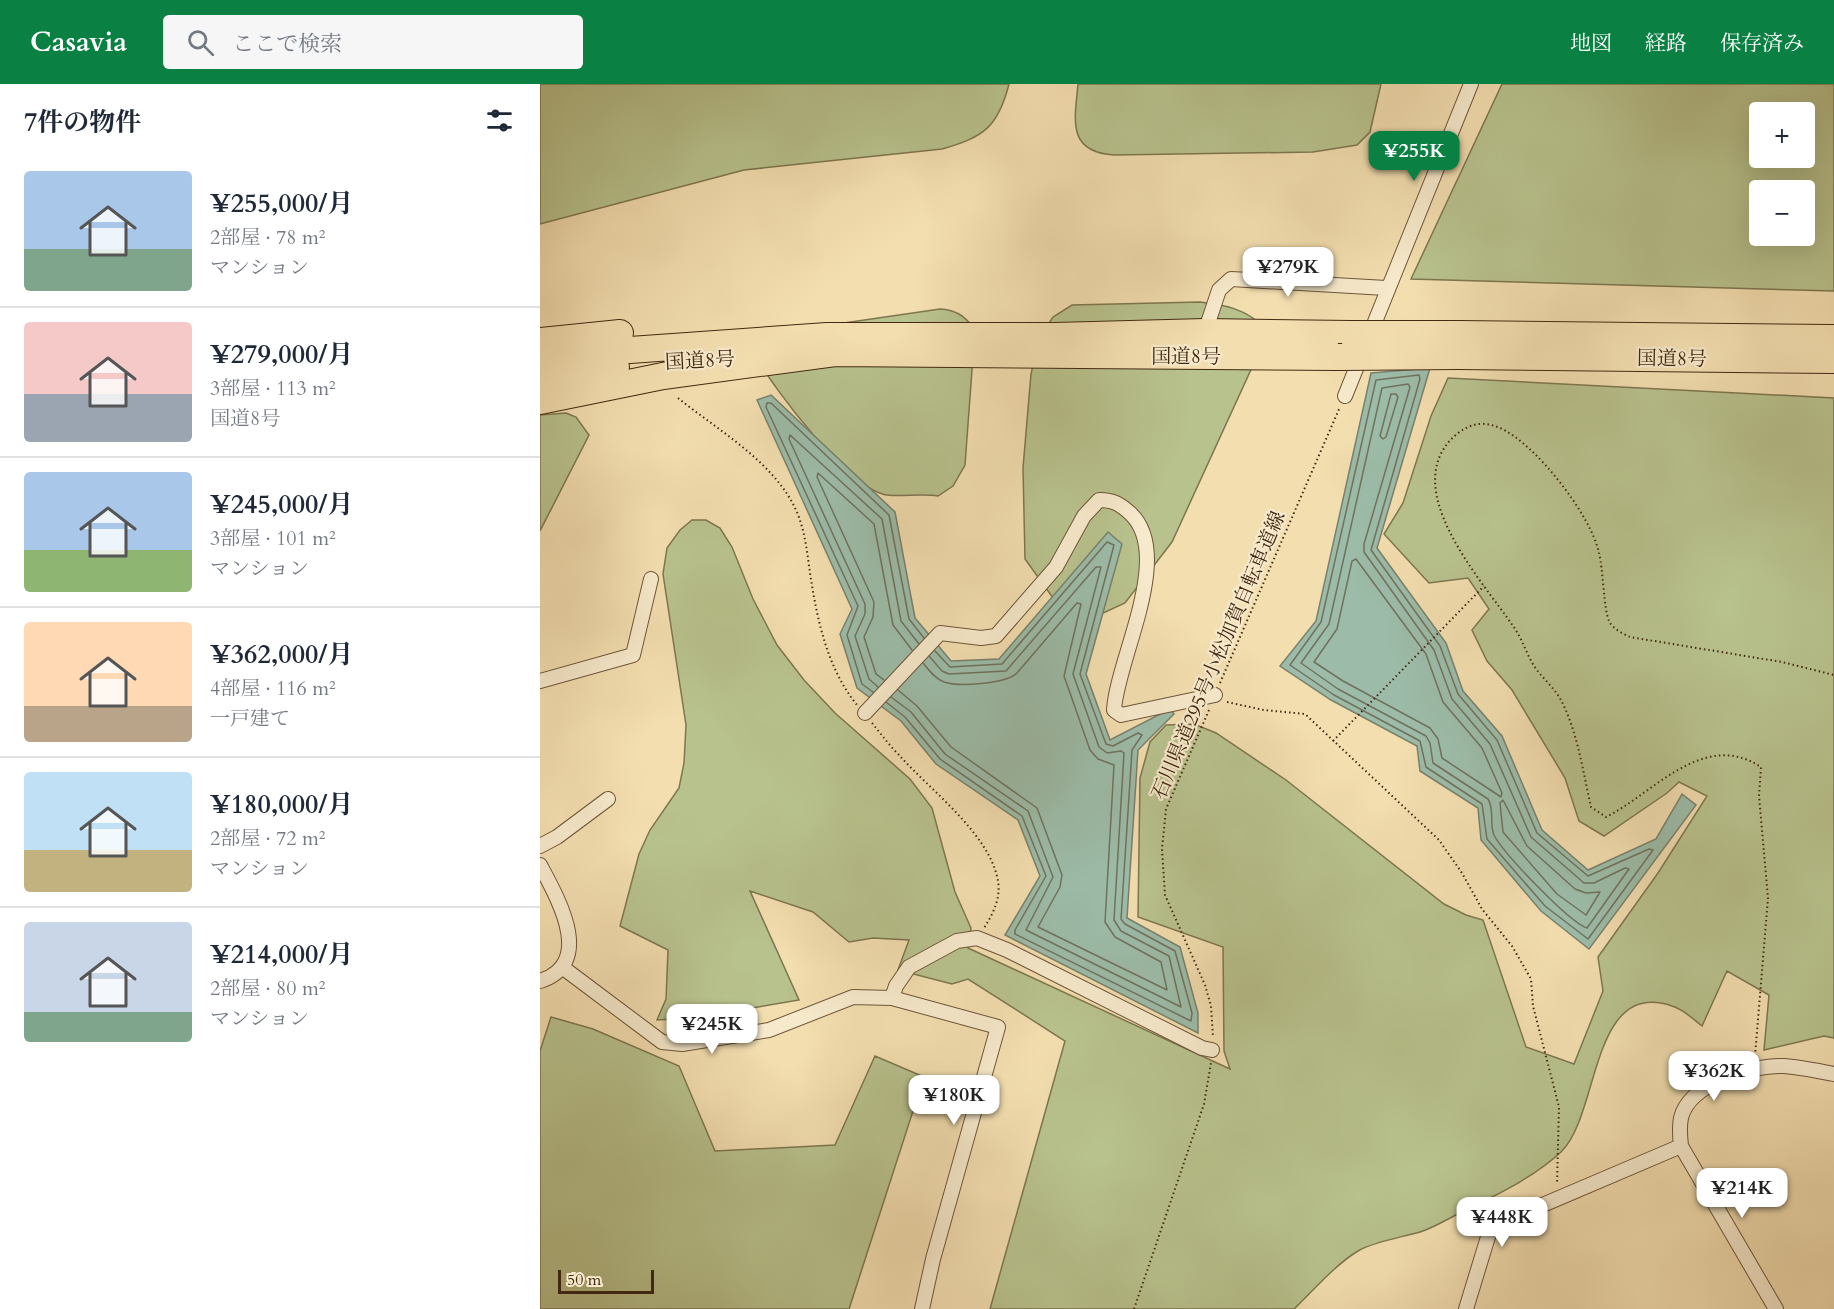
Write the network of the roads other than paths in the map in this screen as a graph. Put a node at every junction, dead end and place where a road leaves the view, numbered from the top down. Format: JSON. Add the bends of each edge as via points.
{"nodes":[{"id":1,"x":1471,"y":84,"type":"edge"},
{"id":2,"x":1386,"y":288,"type":"junction"},
{"id":3,"x":1204,"y":332,"type":"junction"},
{"id":4,"x":1834,"y":338,"type":"edge"},
{"id":5,"x":540,"y":341,"type":"edge"},
{"id":6,"x":831,"y":345,"type":"junction"},
{"id":7,"x":1458,"y":345,"type":"junction"},
{"id":8,"x":540,"y":359,"type":"edge"},
{"id":9,"x":1834,"y":360,"type":"edge"},
{"id":10,"x":540,"y":380,"type":"edge"},
{"id":11,"x":1345,"y":396,"type":"road end"},
{"id":12,"x":540,"y":401,"type":"edge"},
{"id":13,"x":651,"y":579,"type":"dead end"},
{"id":14,"x":540,"y":681,"type":"edge"},
{"id":15,"x":1214,"y":697,"type":"road end"},
{"id":16,"x":868,"y":710,"type":"road end"},
{"id":17,"x":608,"y":799,"type":"dead end"},
{"id":18,"x":540,"y":846,"type":"edge"},
{"id":19,"x":540,"y":865,"type":"edge"},
{"id":20,"x":562,"y":967,"type":"junction"},
{"id":21,"x":540,"y":981,"type":"edge"},
{"id":22,"x":892,"y":998,"type":"junction"},
{"id":23,"x":1212,"y":1050,"type":"road end"},
{"id":24,"x":1834,"y":1074,"type":"edge"},
{"id":25,"x":1681,"y":1146,"type":"junction"},
{"id":26,"x":922,"y":1309,"type":"edge"},
{"id":27,"x":1467,"y":1309,"type":"edge"},
{"id":28,"x":1776,"y":1309,"type":"edge"}],
"edges":[{"from":1,"to":2,"type":"street"},
{"from":2,"to":3,"type":"street","via":[[1231,279],[1219,290]]},
{"from":2,"to":11,"type":"street"},
{"from":3,"to":6,"type":"highway","name":"国道8号"},
{"from":3,"to":7,"type":"highway","name":"国道8号","bridge":true,"via":[[1351,334]]},
{"from":4,"to":7,"type":"highway","name":"国道8号"},
{"from":5,"to":6,"type":"highway","via":[[643,331],[746,331]]},
{"from":6,"to":7,"type":"highway","name":"国道8号","bridge":true,"via":[[1338,357]]},
{"from":6,"to":8,"type":"highway","name":"国道8号","via":[[602,352]]},
{"from":6,"to":10,"type":"highway","name":"国道8号","via":[[672,360]]},
{"from":6,"to":12,"type":"highway"},
{"from":7,"to":9,"type":"highway","name":"国道8号"},
{"from":13,"to":14,"type":"street","via":[[633,655]]},
{"from":15,"to":16,"type":"street","via":[[1121,715],[1114,710],[1144,593],[1146,546],[1136,519],[1119,503],[1099,500],[1084,516],[1056,567],[996,636],[939,633]]},
{"from":17,"to":18,"type":"street"},
{"from":19,"to":20,"type":"street","via":[[567,920],[568,951]]},
{"from":20,"to":21,"type":"street"},
{"from":20,"to":22,"type":"street","via":[[662,1042],[682,1044],[769,1030],[853,997]]},
{"from":22,"to":23,"type":"street","via":[[909,968],[957,941],[977,938]]},
{"from":22,"to":26,"type":"street","via":[[998,1027]]},
{"from":24,"to":25,"type":"street","via":[[1784,1066],[1754,1068],[1703,1089],[1681,1118]]},
{"from":25,"to":27,"type":"street","via":[[1491,1227]]},
{"from":25,"to":28,"type":"street"}]}
